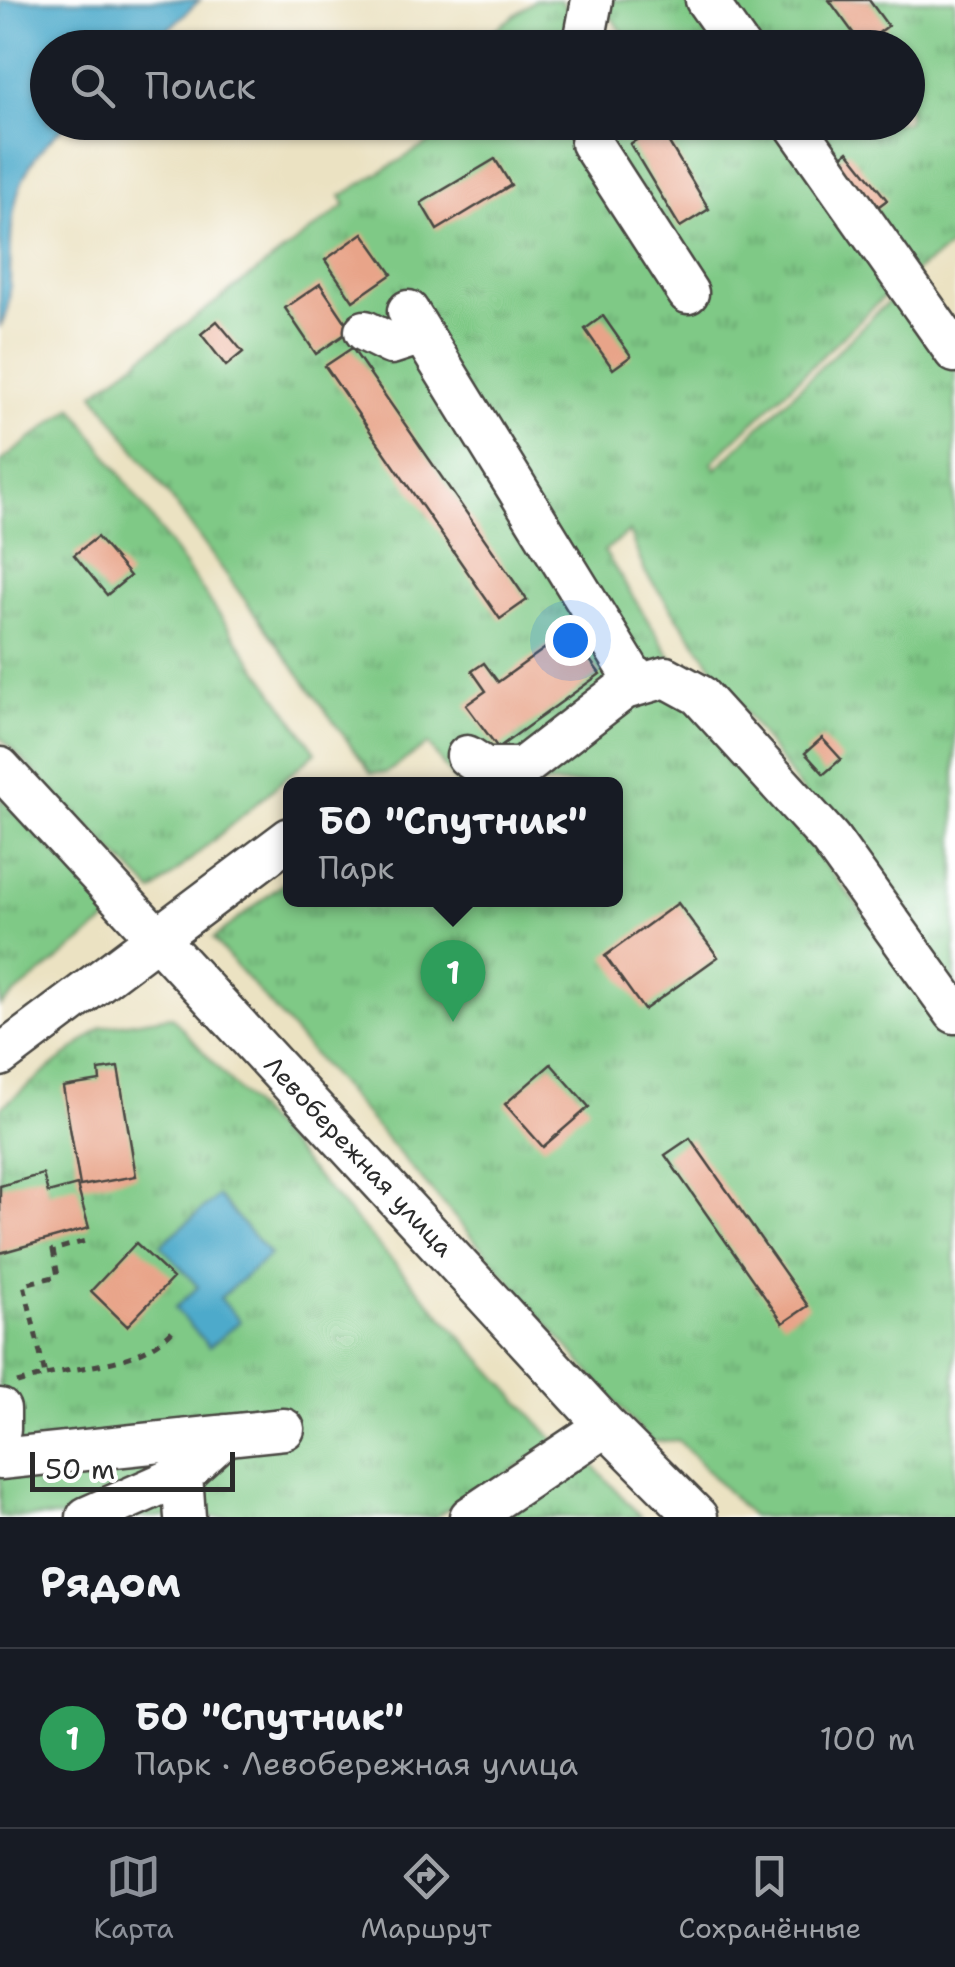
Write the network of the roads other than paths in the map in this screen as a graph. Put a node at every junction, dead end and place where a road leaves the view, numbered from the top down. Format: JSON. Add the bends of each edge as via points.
{"nodes":[{"id":1,"x":592,"y":0,"type":"edge"},
{"id":2,"x":706,"y":0,"type":"edge"},
{"id":3,"x":586,"y":30,"type":"edge"},
{"id":4,"x":727,"y":30,"type":"edge"},
{"id":5,"x":592,"y":140,"type":"edge"},
{"id":6,"x":806,"y":140,"type":"edge"},
{"id":7,"x":688,"y":293,"type":"dead end"},
{"id":8,"x":364,"y":331,"type":"dead end"},
{"id":9,"x":955,"y":352,"type":"edge"},
{"id":10,"x":638,"y":685,"type":"junction"},
{"id":11,"x":467,"y":756,"type":"dead end"},
{"id":12,"x":0,"y":768,"type":"edge"},
{"id":13,"x":283,"y":843,"type":"edge"},
{"id":14,"x":158,"y":938,"type":"junction"},
{"id":15,"x":955,"y":1013,"type":"edge"},
{"id":16,"x":0,"y":1056,"type":"edge"},
{"id":17,"x":606,"y":1426,"type":"junction"},
{"id":18,"x":284,"y":1429,"type":"dead end"},
{"id":19,"x":226,"y":1436,"type":"junction"},
{"id":20,"x":0,"y":1459,"type":"edge"},
{"id":21,"x":182,"y":1475,"type":"junction"},
{"id":22,"x":87,"y":1517,"type":"edge"},
{"id":23,"x":184,"y":1517,"type":"edge"},
{"id":24,"x":470,"y":1517,"type":"edge"},
{"id":25,"x":696,"y":1517,"type":"edge"}],
"edges":[{"from":1,"to":3,"type":"street"},
{"from":2,"to":4,"type":"street"},
{"from":5,"to":7,"type":"street"},
{"from":6,"to":9,"type":"street"},
{"from":8,"to":10,"type":"street","via":[[390,344],[415,323]]},
{"from":10,"to":11,"type":"street","via":[[522,768],[485,768]]},
{"from":10,"to":15,"type":"street","via":[[666,677],[700,695],[830,838]]},
{"from":12,"to":14,"type":"street","name":"Левобережная улица"},
{"from":13,"to":14,"type":"street"},
{"from":14,"to":16,"type":"street"},
{"from":14,"to":17,"type":"street","name":"Левобережная улица"},
{"from":17,"to":24,"type":"street"},
{"from":17,"to":25,"type":"street","name":"Левобережная улица"},
{"from":18,"to":19,"type":"street"},
{"from":19,"to":20,"type":"street"},
{"from":19,"to":21,"type":"street"},
{"from":21,"to":22,"type":"street"},
{"from":21,"to":23,"type":"street"}]}
